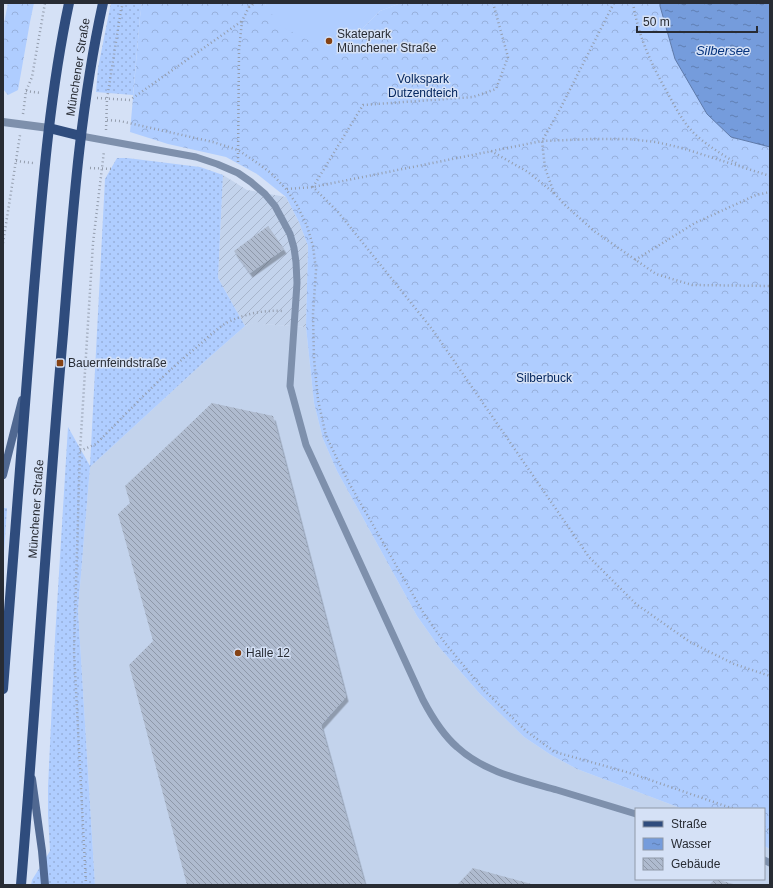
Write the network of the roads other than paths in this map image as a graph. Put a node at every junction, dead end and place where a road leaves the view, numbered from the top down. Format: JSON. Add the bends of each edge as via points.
{"nodes":[{"id":1,"x":69,"y":3,"type":"edge"},
{"id":2,"x":103,"y":3,"type":"edge"},
{"id":3,"x":5,"y":123,"type":"edge"},
{"id":4,"x":49,"y":128,"type":"junction"},
{"id":5,"x":81,"y":136,"type":"junction"},
{"id":6,"x":26,"y":384,"type":"junction"},
{"id":7,"x":3,"y":475,"type":"edge"},
{"id":8,"x":3,"y":689,"type":"edge"},
{"id":9,"x":30,"y":763,"type":"junction"},
{"id":10,"x":635,"y":814,"type":"edge"},
{"id":11,"x":21,"y":885,"type":"edge"},
{"id":12,"x":45,"y":885,"type":"edge"}],
"edges":[{"from":1,"to":4,"type":"main road","name":"Münchener Straße"},
{"from":2,"to":5,"type":"main road","name":"Münchener Straße","via":[[89,75]]},
{"from":3,"to":4,"type":"street"},
{"from":4,"to":5,"type":"main road","name":"Münchener Straße"},
{"from":4,"to":6,"type":"main road","name":"Münchener Straße"},
{"from":5,"to":9,"type":"main road","name":"Münchener Straße","via":[[60,363]]},
{"from":5,"to":10,"type":"lane","via":[[196,157],[217,164],[238,173],[265,194],[275,206],[290,234],[296,262],[297,283],[290,386],[306,445],[433,718],[456,747],[493,770]]},
{"from":6,"to":7,"type":"main road"},
{"from":6,"to":8,"type":"main road","name":"Münchener Straße"},
{"from":9,"to":11,"type":"main road","name":"Münchener Straße"},
{"from":9,"to":12,"type":"main road"}]}
